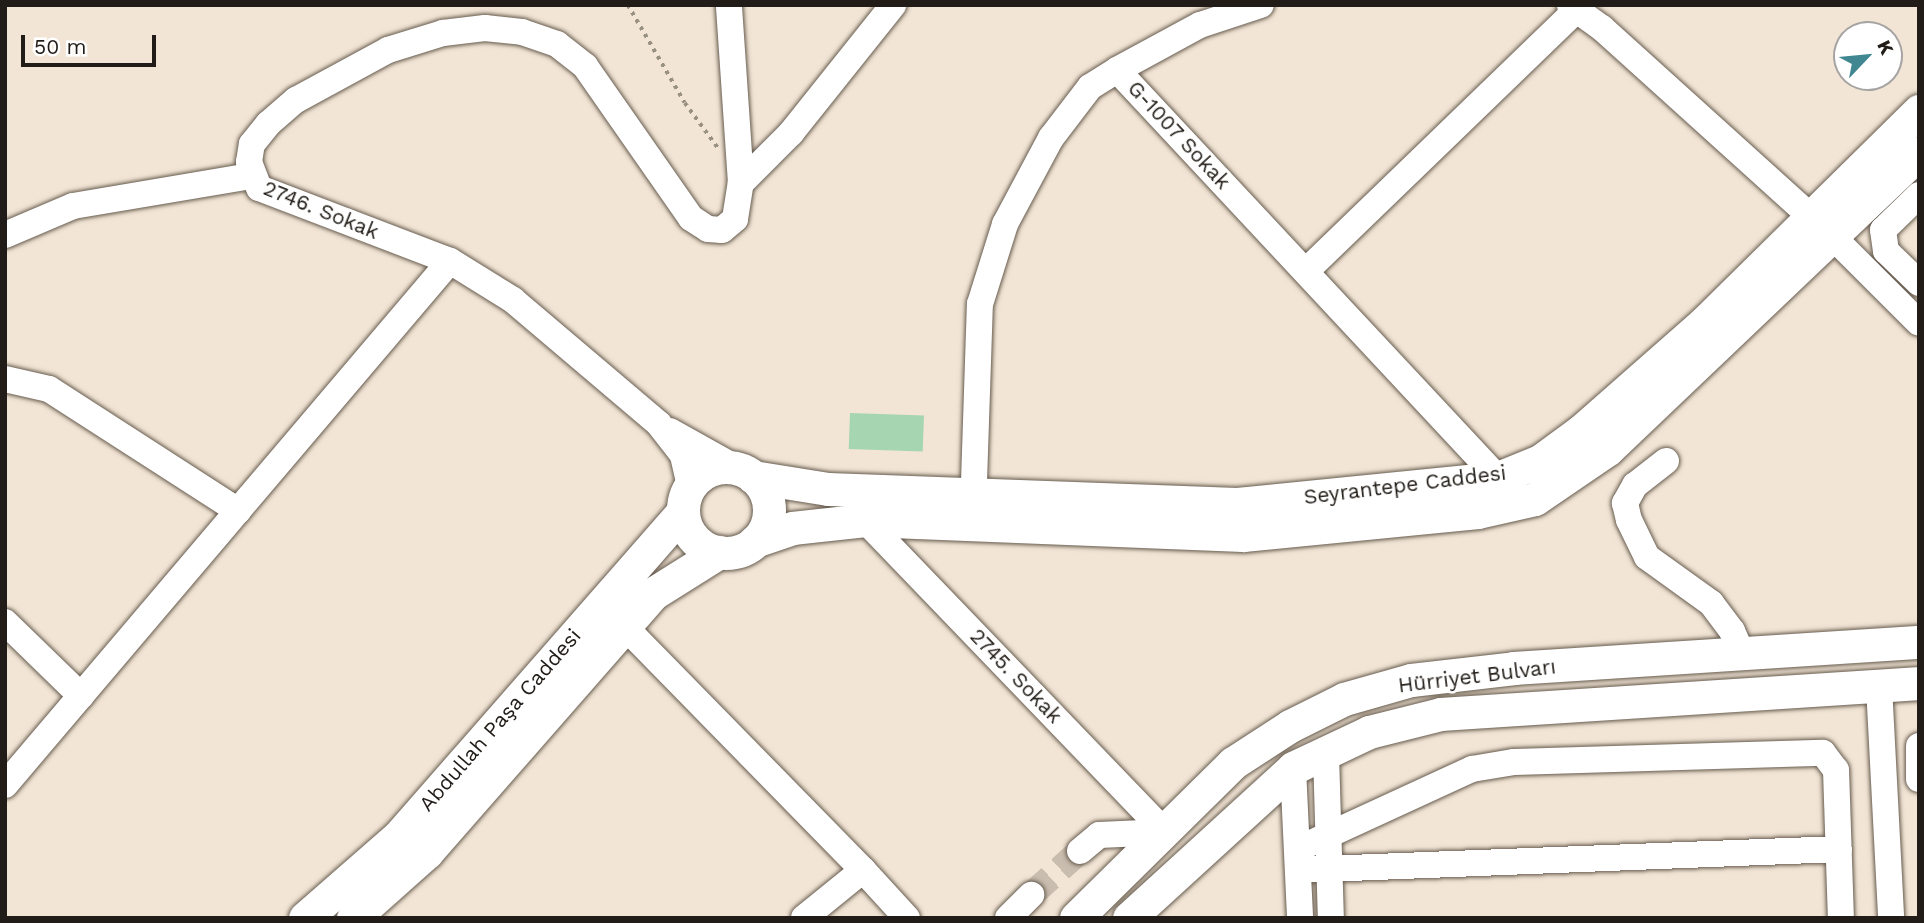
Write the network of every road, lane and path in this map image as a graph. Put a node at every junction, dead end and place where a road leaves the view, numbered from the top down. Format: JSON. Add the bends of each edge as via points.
{"nodes":[{"id":1,"x":628,"y":5,"type":"edge"},
{"id":2,"x":729,"y":5,"type":"edge"},
{"id":3,"x":893,"y":5,"type":"edge"},
{"id":4,"x":1261,"y":5,"type":"edge"},
{"id":5,"x":1573,"y":7,"type":"edge"},
{"id":6,"x":1117,"y":70,"type":"junction"},
{"id":7,"x":1919,"y":111,"type":"edge"},
{"id":8,"x":1919,"y":153,"type":"edge"},
{"id":9,"x":740,"y":172,"type":"junction"},
{"id":10,"x":251,"y":176,"type":"junction"},
{"id":11,"x":1919,"y":195,"type":"edge"},
{"id":12,"x":1820,"y":227,"type":"junction"},
{"id":13,"x":5,"y":234,"type":"edge"},
{"id":14,"x":450,"y":261,"type":"junction"},
{"id":15,"x":1306,"y":271,"type":"junction"},
{"id":16,"x":1919,"y":283,"type":"edge"},
{"id":17,"x":1919,"y":323,"type":"edge"},
{"id":18,"x":5,"y":379,"type":"edge"},
{"id":19,"x":659,"y":424,"type":"junction"},
{"id":20,"x":1666,"y":461,"type":"dead end"},
{"id":21,"x":745,"y":473,"type":"junction"},
{"id":22,"x":828,"y":489,"type":"junction"},
{"id":23,"x":1503,"y":493,"type":"junction"},
{"id":24,"x":686,"y":499,"type":"junction"},
{"id":25,"x":973,"y":507,"type":"junction"},
{"id":26,"x":238,"y":511,"type":"junction"},
{"id":27,"x":866,"y":520,"type":"junction"},
{"id":28,"x":755,"y":541,"type":"junction"},
{"id":29,"x":719,"y":552,"type":"junction"},
{"id":30,"x":5,"y":622,"type":"edge"},
{"id":31,"x":624,"y":626,"type":"junction"},
{"id":32,"x":1919,"y":642,"type":"edge"},
{"id":33,"x":1742,"y":653,"type":"junction"},
{"id":34,"x":1919,"y":683,"type":"edge"},
{"id":35,"x":1879,"y":686,"type":"junction"},
{"id":36,"x":81,"y":696,"type":"junction"},
{"id":37,"x":1919,"y":746,"type":"edge"},
{"id":38,"x":1326,"y":754,"type":"junction"},
{"id":39,"x":1293,"y":768,"type":"junction"},
{"id":40,"x":1919,"y":779,"type":"edge"},
{"id":41,"x":5,"y":785,"type":"edge"},
{"id":42,"x":1165,"y":832,"type":"junction"},
{"id":43,"x":1328,"y":833,"type":"junction"},
{"id":44,"x":1839,"y":849,"type":"junction"},
{"id":45,"x":1080,"y":851,"type":"tunnel mouth"},
{"id":46,"x":1298,"y":860,"type":"junction"},
{"id":47,"x":1329,"y":867,"type":"junction"},
{"id":48,"x":863,"y":870,"type":"junction"},
{"id":49,"x":1031,"y":895,"type":"tunnel mouth"},
{"id":50,"x":306,"y":918,"type":"edge"},
{"id":51,"x":353,"y":918,"type":"edge"},
{"id":52,"x":804,"y":918,"type":"edge"},
{"id":53,"x":907,"y":918,"type":"edge"},
{"id":54,"x":1008,"y":918,"type":"edge"},
{"id":55,"x":1076,"y":918,"type":"edge"},
{"id":56,"x":1129,"y":918,"type":"edge"},
{"id":57,"x":1300,"y":918,"type":"edge"},
{"id":58,"x":1331,"y":918,"type":"edge"},
{"id":59,"x":1841,"y":918,"type":"edge"},
{"id":60,"x":1891,"y":918,"type":"edge"}],
"edges":[{"from":1,"to":9,"type":"path","via":[[715,146]]},
{"from":2,"to":9,"type":"street","name":"2746. Sokak"},
{"from":3,"to":9,"type":"street","via":[[791,133]]},
{"from":4,"to":6,"type":"street","via":[[1200,25]]},
{"from":5,"to":12,"type":"street"},
{"from":5,"to":15,"type":"street"},
{"from":6,"to":15,"type":"street","name":"G-1007 Sokak"},
{"from":6,"to":25,"type":"street","name":"G-1007 Sokak","via":[[1090,87],[1051,138],[1005,225],[980,304]]},
{"from":7,"to":12,"type":"main road","name":"Seyrantepe Caddesi"},
{"from":8,"to":12,"type":"main road","name":"Seyrantepe Caddesi"},
{"from":9,"to":10,"type":"street","name":"2746. Sokak","via":[[735,219],[722,230],[708,229],[691,218],[585,65],[557,44],[523,32],[485,27],[443,33],[388,50],[296,100],[253,144]]},
{"from":10,"to":13,"type":"street","via":[[73,206]]},
{"from":10,"to":14,"type":"street","name":"2746. Sokak","via":[[259,188]]},
{"from":11,"to":16,"type":"street","via":[[1883,230],[1886,250]]},
{"from":12,"to":17,"type":"street"},
{"from":12,"to":23,"type":"main road","name":"Seyrantepe Caddesi"},
{"from":14,"to":19,"type":"street","name":"2746. Sokak","via":[[513,300]]},
{"from":14,"to":26,"type":"street"},
{"from":15,"to":23,"type":"street","name":"G-1007 Sokak"},
{"from":18,"to":26,"type":"street","via":[[49,389]]},
{"from":19,"to":21,"type":"street"},
{"from":19,"to":24,"type":"street","via":[[683,455]]},
{"from":20,"to":33,"type":"street","via":[[1635,485],[1625,503],[1629,520],[1647,557],[1711,603]]},
{"from":21,"to":22,"type":"main road","name":"Seyrantepe Caddesi"},
{"from":21,"to":24,"type":"main road","via":[[705,472]]},
{"from":21,"to":28,"type":"main road","via":[[769,509]]},
{"from":22,"to":25,"type":"main road","name":"Seyrantepe Caddesi"},
{"from":22,"to":27,"type":"street","name":"2745. Sokak"},
{"from":23,"to":25,"type":"main road","name":"Seyrantepe Caddesi","via":[[1237,504]]},
{"from":24,"to":29,"type":"main road","via":[[694,539]]},
{"from":24,"to":50,"type":"main road","name":"Abdullah Paşa Caddesi","via":[[398,837]]},
{"from":25,"to":27,"type":"main road","name":"Seyrantepe Caddesi"},
{"from":26,"to":36,"type":"street"},
{"from":27,"to":28,"type":"main road","name":"Seyrantepe Caddesi","via":[[804,526]]},
{"from":27,"to":42,"type":"street","name":"2745. Sokak"},
{"from":28,"to":29,"type":"main road","via":[[732,552]]},
{"from":29,"to":31,"type":"main road","name":"Abdullah Paşa Caddesi","via":[[654,593]]},
{"from":30,"to":36,"type":"street"},
{"from":31,"to":48,"type":"street"},
{"from":31,"to":51,"type":"main road","name":"Abdullah Paşa Caddesi","via":[[427,852]]},
{"from":32,"to":33,"type":"main road","name":"Hürriyet Bulvarı"},
{"from":33,"to":42,"type":"main road","name":"Hürriyet Bulvarı","via":[[1514,668],[1411,680],[1344,699],[1290,726],[1233,763]]},
{"from":34,"to":35,"type":"main road","name":"Hürriyet Bulvarı"},
{"from":35,"to":38,"type":"main road","name":"Hürriyet Bulvarı","via":[[1441,714],[1369,732]]},
{"from":35,"to":60,"type":"street"},
{"from":36,"to":41,"type":"street"},
{"from":37,"to":40,"type":"street"},
{"from":38,"to":39,"type":"main road","name":"Hürriyet Bulvarı"},
{"from":38,"to":43,"type":"street"},
{"from":39,"to":46,"type":"street"},
{"from":39,"to":56,"type":"main road","name":"Hürriyet Bulvarı"},
{"from":42,"to":45,"type":"street","via":[[1099,835]]},
{"from":42,"to":55,"type":"main road","name":"Hürriyet Bulvarı"},
{"from":43,"to":44,"type":"street","via":[[1472,769],[1514,762],[1822,753],[1836,770]]},
{"from":43,"to":46,"type":"street"},
{"from":43,"to":47,"type":"street"},
{"from":44,"to":47,"type":"street"},
{"from":44,"to":59,"type":"street"},
{"from":46,"to":47,"type":"street"},
{"from":46,"to":57,"type":"street"},
{"from":47,"to":58,"type":"street"},
{"from":48,"to":52,"type":"street"},
{"from":48,"to":53,"type":"street"},
{"from":49,"to":54,"type":"street"}]}
